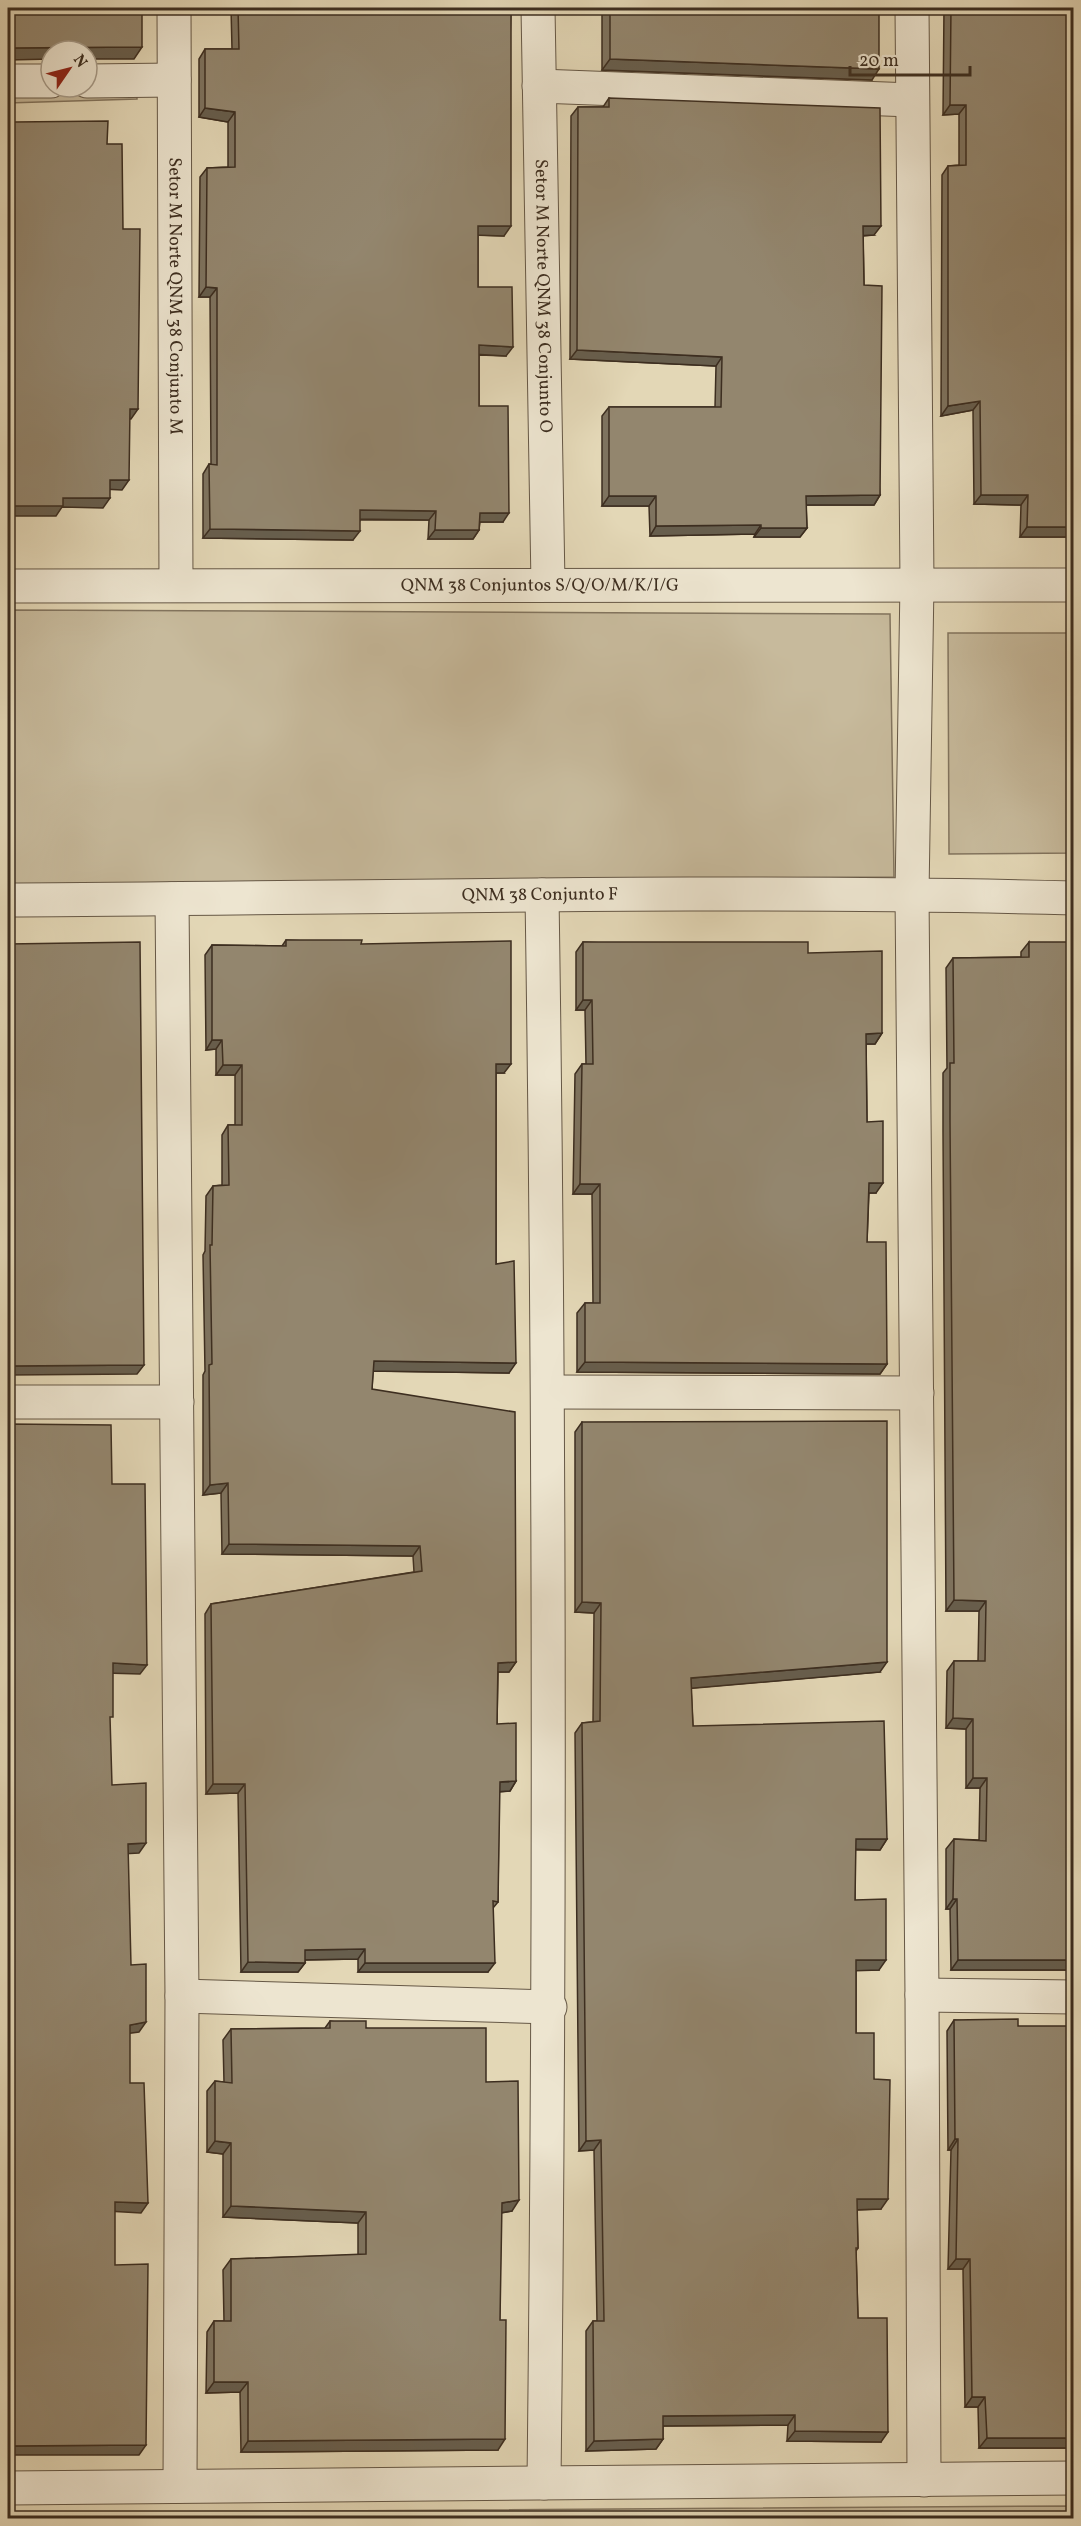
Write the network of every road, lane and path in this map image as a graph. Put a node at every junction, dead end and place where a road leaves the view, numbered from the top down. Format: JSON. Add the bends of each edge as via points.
{"nodes":[{"id":1,"x":174,"y":8,"type":"edge"},
{"id":2,"x":538,"y":8,"type":"edge"},
{"id":3,"x":912,"y":8,"type":"edge"},
{"id":4,"x":174,"y":80,"type":"junction"},
{"id":5,"x":8,"y":81,"type":"edge"},
{"id":6,"x":39,"y":81,"type":"edge"},
{"id":7,"x":99,"y":81,"type":"edge"},
{"id":8,"x":538,"y":86,"type":"junction"},
{"id":9,"x":912,"y":100,"type":"junction"},
{"id":10,"x":917,"y":583,"type":"junction"},
{"id":11,"x":548,"y":584,"type":"junction"},
{"id":12,"x":176,"y":585,"type":"junction"},
{"id":13,"x":1074,"y":585,"type":"edge"},
{"id":14,"x":8,"y":586,"type":"edge"},
{"id":15,"x":912,"y":894,"type":"junction"},
{"id":16,"x":542,"y":895,"type":"junction"},
{"id":17,"x":1074,"y":898,"type":"edge"},
{"id":18,"x":172,"y":899,"type":"junction"},
{"id":19,"x":8,"y":900,"type":"edge"},
{"id":20,"x":549,"y":1392,"type":"junction"},
{"id":21,"x":917,"y":1393,"type":"junction"},
{"id":22,"x":8,"y":1402,"type":"edge"},
{"id":23,"x":177,"y":1402,"type":"junction"},
{"id":24,"x":182,"y":1995,"type":"junction"},
{"id":25,"x":922,"y":1995,"type":"junction"},
{"id":26,"x":1074,"y":1997,"type":"edge"},
{"id":27,"x":550,"y":2007,"type":"junction"},
{"id":28,"x":1074,"y":2478,"type":"edge"},
{"id":29,"x":924,"y":2480,"type":"junction"},
{"id":30,"x":544,"y":2483,"type":"junction"},
{"id":31,"x":180,"y":2486,"type":"junction"},
{"id":32,"x":8,"y":2488,"type":"edge"}],
"edges":[{"from":1,"to":4,"type":"street","name":"Setor M Norte QNM 38 Conjunto M"},
{"from":2,"to":8,"type":"street","name":"Setor M Norte QNM 38 Conjunto O"},
{"from":3,"to":9,"type":"street"},
{"from":4,"to":7,"type":"street"},
{"from":4,"to":12,"type":"street","name":"Setor M Norte QNM 38 Conjunto M"},
{"from":5,"to":6,"type":"street"},
{"from":8,"to":9,"type":"street"},
{"from":8,"to":11,"type":"street","name":"Setor M Norte QNM 38 Conjunto O"},
{"from":9,"to":10,"type":"street"},
{"from":10,"to":11,"type":"street","name":"QNM 38 Conjuntos S/Q/O/M/K/I/G"},
{"from":10,"to":13,"type":"street","name":"QNM 38 Conjuntos S/Q/O/M/K/I/G"},
{"from":10,"to":15,"type":"street"},
{"from":11,"to":12,"type":"street","name":"QNM 38 Conjuntos S/Q/O/M/K/I/G"},
{"from":12,"to":14,"type":"street","name":"QNM 38 Conjuntos S/Q/O/M/K/I/G"},
{"from":15,"to":16,"type":"street","name":"QNM 38 Conjunto F"},
{"from":15,"to":17,"type":"street","name":"QNM 38 Conjunto F"},
{"from":15,"to":21,"type":"street"},
{"from":16,"to":18,"type":"street","name":"QNM 38 Conjunto F"},
{"from":16,"to":20,"type":"street"},
{"from":18,"to":19,"type":"street","name":"QNM 38 Conjunto F"},
{"from":18,"to":23,"type":"street"},
{"from":20,"to":21,"type":"street"},
{"from":20,"to":27,"type":"street"},
{"from":21,"to":25,"type":"street"},
{"from":22,"to":23,"type":"street"},
{"from":23,"to":24,"type":"street"},
{"from":24,"to":27,"type":"street"},
{"from":24,"to":31,"type":"street"},
{"from":25,"to":26,"type":"street"},
{"from":25,"to":29,"type":"street"},
{"from":27,"to":30,"type":"street"},
{"from":28,"to":29,"type":"street"},
{"from":29,"to":30,"type":"street"},
{"from":30,"to":31,"type":"street"},
{"from":31,"to":32,"type":"street"}]}
